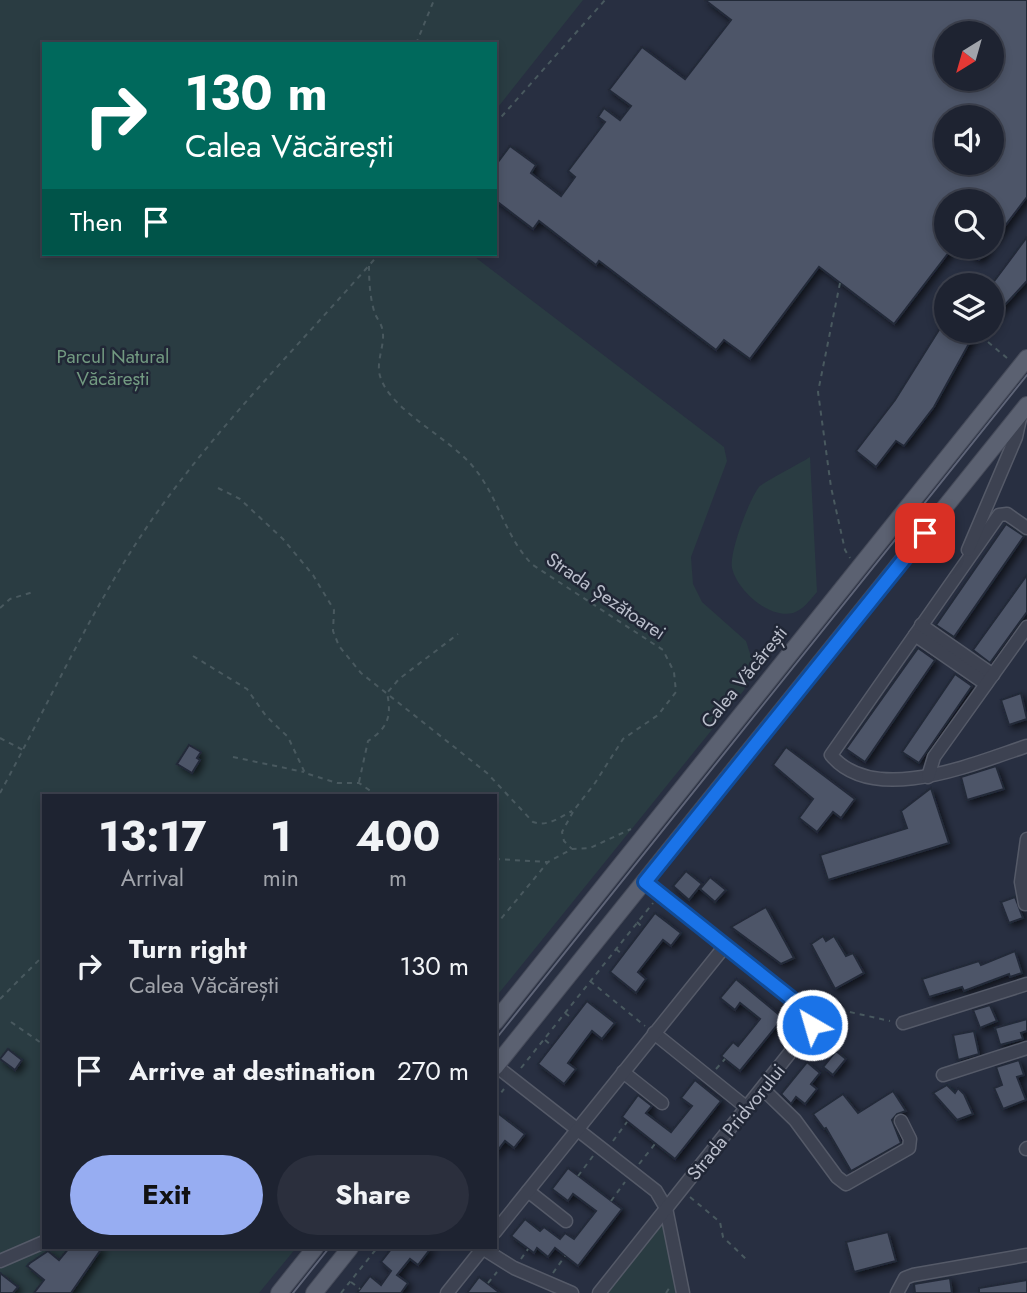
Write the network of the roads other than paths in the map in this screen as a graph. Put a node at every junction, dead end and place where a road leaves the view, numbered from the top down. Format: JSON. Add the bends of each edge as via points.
{"nodes":[{"id":1,"x":1023,"y":363,"type":"edge"},
{"id":2,"x":1024,"y":409,"type":"edge"},
{"id":3,"x":1027,"y":528,"type":"edge"},
{"id":4,"x":958,"y":573,"type":"junction"},
{"id":5,"x":1027,"y":627,"type":"edge"},
{"id":6,"x":918,"y":630,"type":"junction"},
{"id":7,"x":792,"y":651,"type":"junction"},
{"id":8,"x":816,"y":670,"type":"junction"},
{"id":9,"x":989,"y":679,"type":"junction"},
{"id":10,"x":1027,"y":746,"type":"edge"},
{"id":11,"x":928,"y":777,"type":"junction"},
{"id":12,"x":1027,"y":839,"type":"edge"},
{"id":13,"x":645,"y":882,"type":"junction"},
{"id":14,"x":1025,"y":904,"type":"edge"},
{"id":15,"x":725,"y":946,"type":"junction"},
{"id":16,"x":1027,"y":984,"type":"edge"},
{"id":17,"x":497,"y":1020,"type":"edge"},
{"id":18,"x":903,"y":1023,"type":"road end"},
{"id":19,"x":654,"y":1033,"type":"junction"},
{"id":20,"x":1027,"y":1048,"type":"edge"},
{"id":21,"x":497,"y":1066,"type":"edge"},
{"id":22,"x":497,"y":1068,"type":"edge"},
{"id":23,"x":623,"y":1072,"type":"junction"},
{"id":24,"x":943,"y":1075,"type":"dead end"},
{"id":25,"x":763,"y":1089,"type":"junction"},
{"id":26,"x":662,"y":1103,"type":"dead end"},
{"id":27,"x":747,"y":1108,"type":"junction"},
{"id":28,"x":901,"y":1121,"type":"dead end"},
{"id":29,"x":577,"y":1129,"type":"junction"},
{"id":30,"x":528,"y":1191,"type":"junction"},
{"id":31,"x":666,"y":1208,"type":"junction"},
{"id":32,"x":566,"y":1221,"type":"dead end"},
{"id":33,"x":497,"y":1230,"type":"edge"},
{"id":34,"x":42,"y":1243,"type":"edge"},
{"id":35,"x":314,"y":1249,"type":"edge"},
{"id":36,"x":349,"y":1249,"type":"edge"},
{"id":37,"x":482,"y":1249,"type":"edge"},
{"id":38,"x":484,"y":1249,"type":"edge"},
{"id":39,"x":1027,"y":1255,"type":"edge"},
{"id":40,"x":0,"y":1261,"type":"edge"},
{"id":41,"x":279,"y":1293,"type":"edge"},
{"id":42,"x":314,"y":1293,"type":"edge"},
{"id":43,"x":447,"y":1293,"type":"edge"},
{"id":44,"x":572,"y":1293,"type":"edge"},
{"id":45,"x":599,"y":1293,"type":"edge"},
{"id":46,"x":683,"y":1293,"type":"edge"},
{"id":47,"x":897,"y":1293,"type":"edge"}],
"edges":[{"from":1,"to":7,"type":"main road","name":"Calea Văcărești"},
{"from":2,"to":4,"type":"street"},
{"from":2,"to":8,"type":"main road"},
{"from":3,"to":4,"type":"street","via":[[1002,513]]},
{"from":4,"to":6,"type":"street"},
{"from":5,"to":9,"type":"street"},
{"from":6,"to":9,"type":"street"},
{"from":6,"to":11,"type":"street","via":[[831,755],[863,777]]},
{"from":7,"to":8,"type":"main road"},
{"from":7,"to":17,"type":"main road","name":"Calea Văcărești"},
{"from":8,"to":13,"type":"main road"},
{"from":9,"to":11,"type":"street","via":[[929,764]]},
{"from":10,"to":11,"type":"street"},
{"from":12,"to":14,"type":"street","via":[[1021,882]]},
{"from":13,"to":15,"type":"street"},
{"from":13,"to":21,"type":"main road"},
{"from":15,"to":19,"type":"street"},
{"from":15,"to":25,"type":"street","name":"Strada Pridvorului","via":[[812,1020],[806,1035]]},
{"from":16,"to":18,"type":"street"},
{"from":19,"to":23,"type":"street"},
{"from":19,"to":27,"type":"street"},
{"from":20,"to":24,"type":"street"},
{"from":22,"to":29,"type":"street"},
{"from":23,"to":26,"type":"street"},
{"from":23,"to":29,"type":"street"},
{"from":25,"to":27,"type":"street","name":"Strada Pridvorului"},
{"from":25,"to":28,"type":"street","via":[[788,1111],[846,1184],[909,1148],[910,1139]]},
{"from":27,"to":31,"type":"street","name":"Strada Pridvorului"},
{"from":29,"to":30,"type":"street"},
{"from":29,"to":31,"type":"street","via":[[656,1191]]},
{"from":30,"to":32,"type":"street"},
{"from":30,"to":33,"type":"street"},
{"from":31,"to":45,"type":"street","name":"Strada Pridvorului"},
{"from":31,"to":46,"type":"street"},
{"from":34,"to":40,"type":"street"},
{"from":35,"to":41,"type":"main road"},
{"from":36,"to":42,"type":"main road"},
{"from":37,"to":43,"type":"street"},
{"from":38,"to":44,"type":"street"},
{"from":39,"to":47,"type":"street","via":[[913,1275],[901,1282]]}]}
